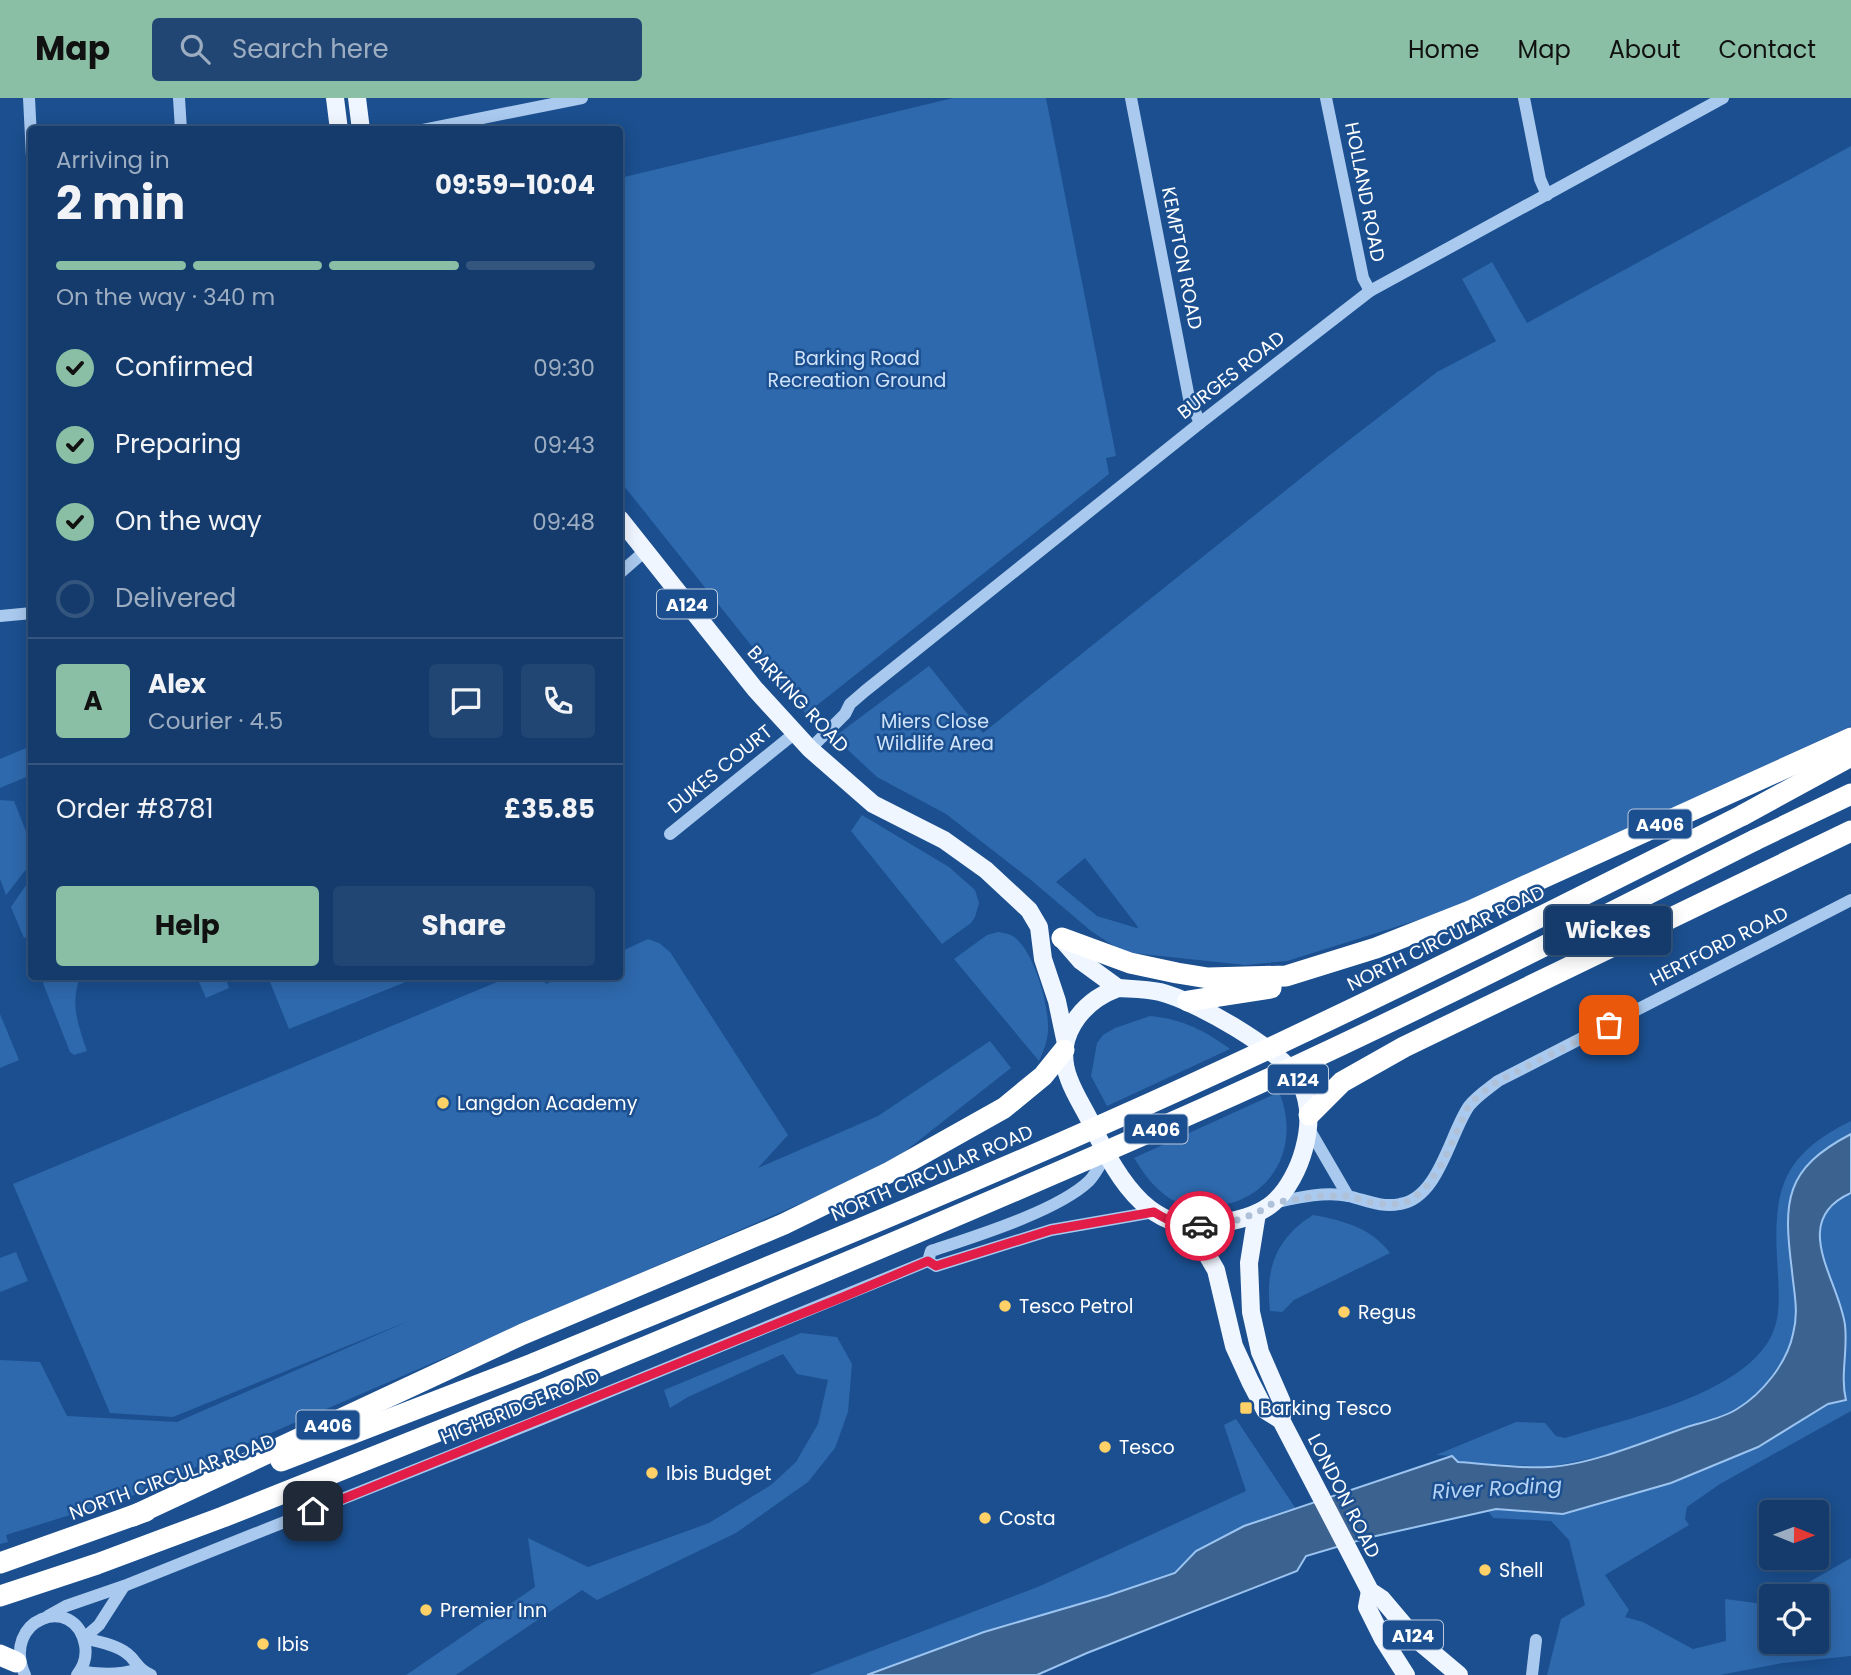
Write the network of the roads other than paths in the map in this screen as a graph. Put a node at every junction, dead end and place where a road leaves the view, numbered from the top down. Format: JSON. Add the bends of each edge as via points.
{"nodes":[{"id":1,"x":29,"y":98,"type":"edge"},
{"id":2,"x":179,"y":98,"type":"edge"},
{"id":3,"x":335,"y":98,"type":"edge"},
{"id":4,"x":357,"y":98,"type":"edge"},
{"id":5,"x":515,"y":98,"type":"edge"},
{"id":6,"x":582,"y":98,"type":"edge"},
{"id":7,"x":1131,"y":98,"type":"edge"},
{"id":8,"x":1326,"y":98,"type":"edge"},
{"id":9,"x":1524,"y":98,"type":"edge"},
{"id":10,"x":1716,"y":100,"type":"edge"},
{"id":11,"x":517,"y":112,"type":"junction"},
{"id":12,"x":30,"y":126,"type":"edge"},
{"id":13,"x":181,"y":126,"type":"edge"},
{"id":14,"x":338,"y":126,"type":"edge"},
{"id":15,"x":360,"y":126,"type":"edge"},
{"id":16,"x":444,"y":126,"type":"edge"},
{"id":17,"x":1547,"y":195,"type":"junction"},
{"id":18,"x":1370,"y":291,"type":"junction"},
{"id":19,"x":1200,"y":423,"type":"junction"},
{"id":20,"x":623,"y":523,"type":"edge"},
{"id":21,"x":645,"y":551,"type":"junction"},
{"id":22,"x":623,"y":570,"type":"edge"},
{"id":23,"x":28,"y":614,"type":"edge"},
{"id":24,"x":0,"y":617,"type":"edge"},
{"id":25,"x":795,"y":733,"type":"junction"},
{"id":26,"x":1851,"y":738,"type":"edge"},
{"id":27,"x":810,"y":749,"type":"junction"},
{"id":28,"x":1851,"y":756,"type":"edge"},
{"id":29,"x":1851,"y":794,"type":"edge"},
{"id":30,"x":1851,"y":831,"type":"edge"},
{"id":31,"x":670,"y":834,"type":"dead end"},
{"id":32,"x":1851,"y":900,"type":"edge"},
{"id":33,"x":1039,"y":927,"type":"junction"},
{"id":34,"x":1062,"y":938,"type":"junction"},
{"id":35,"x":1286,"y":976,"type":"junction"},
{"id":36,"x":1118,"y":988,"type":"junction"},
{"id":37,"x":1188,"y":1001,"type":"junction"},
{"id":38,"x":1065,"y":1047,"type":"junction"},
{"id":39,"x":1309,"y":1122,"type":"junction"},
{"id":40,"x":1106,"y":1154,"type":"junction"},
{"id":41,"x":1348,"y":1196,"type":"junction"},
{"id":42,"x":1273,"y":1203,"type":"junction"},
{"id":43,"x":1154,"y":1212,"type":"junction"},
{"id":44,"x":1257,"y":1213,"type":"junction"},
{"id":45,"x":1184,"y":1226,"type":"junction"},
{"id":46,"x":928,"y":1261,"type":"junction"},
{"id":47,"x":1281,"y":1420,"type":"junction"},
{"id":48,"x":133,"y":1516,"type":"junction"},
{"id":49,"x":0,"y":1563,"type":"edge"},
{"id":50,"x":124,"y":1586,"type":"junction"},
{"id":51,"x":1370,"y":1591,"type":"junction"},
{"id":52,"x":0,"y":1597,"type":"edge"},
{"id":53,"x":48,"y":1616,"type":"junction"},
{"id":54,"x":84,"y":1639,"type":"junction"},
{"id":55,"x":1536,"y":1640,"type":"dead end"},
{"id":56,"x":14,"y":1664,"type":"edge"},
{"id":57,"x":145,"y":1672,"type":"edge"},
{"id":58,"x":79,"y":1673,"type":"edge"},
{"id":59,"x":1406,"y":1675,"type":"edge"},
{"id":60,"x":1459,"y":1675,"type":"edge"},
{"id":61,"x":1532,"y":1675,"type":"edge"}],
"edges":[{"from":1,"to":12,"type":"street"},
{"from":2,"to":13,"type":"street"},
{"from":3,"to":14,"type":"main road"},
{"from":4,"to":15,"type":"main road"},
{"from":5,"to":11,"type":"street"},
{"from":6,"to":11,"type":"street"},
{"from":7,"to":19,"type":"street","name":"KEMPTON ROAD","via":[[1189,398]]},
{"from":8,"to":18,"type":"street","name":"HOLLAND ROAD","via":[[1363,278]]},
{"from":9,"to":17,"type":"street"},
{"from":10,"to":17,"type":"street","name":"BURGES ROAD"},
{"from":11,"to":16,"type":"street"},
{"from":17,"to":18,"type":"street","name":"BURGES ROAD"},
{"from":18,"to":19,"type":"street","name":"BURGES ROAD"},
{"from":19,"to":27,"type":"street","name":"BURGES ROAD","via":[[849,704],[845,714]]},
{"from":20,"to":21,"type":"main road","name":"BARKING ROAD","number":"A124"},
{"from":21,"to":22,"type":"street"},
{"from":21,"to":25,"type":"main road","name":"BARKING ROAD","number":"A124"},
{"from":23,"to":24,"type":"street"},
{"from":25,"to":27,"type":"main road","name":"BARKING ROAD","number":"A124"},
{"from":25,"to":31,"type":"street","name":"DUKES COURT"},
{"from":26,"to":35,"type":"highway","number":"A406","via":[[1470,911],[1376,948]]},
{"from":27,"to":33,"type":"main road","name":"BARKING ROAD","number":"A124","via":[[873,804],[944,839],[986,870],[1029,910]]},
{"from":28,"to":48,"type":"highway","name":"NORTH CIRCULAR ROAD","number":"A406","bridge":true,"via":[[1411,981],[1172,1094],[535,1363]]},
{"from":29,"to":52,"type":"highway","number":"A406","bridge":true,"via":[[1216,1103],[924,1231],[223,1517]]},
{"from":30,"to":39,"type":"highway","via":[[1396,1051],[1342,1082]]},
{"from":32,"to":41,"type":"street","name":"HERTFORD ROAD","via":[[1498,1081],[1468,1107],[1444,1160],[1415,1197],[1390,1205]]},
{"from":33,"to":34,"type":"main road","name":"BARKING ROAD","number":"A124"},
{"from":33,"to":38,"type":"main road","name":"BARKING ROAD","number":"A124"},
{"from":34,"to":35,"type":"highway","number":"A124","via":[[1130,964],[1177,973],[1208,978]]},
{"from":34,"to":36,"type":"main road","name":"BARKING ROAD","number":"A124","via":[[1081,961]]},
{"from":35,"to":37,"type":"highway","number":"A406","via":[[1273,988]]},
{"from":36,"to":37,"type":"main road","number":"A124","via":[[1159,992]]},
{"from":36,"to":38,"type":"main road","via":[[1101,995],[1079,1014]]},
{"from":37,"to":39,"type":"main road","number":"A124","via":[[1265,1046],[1291,1068],[1301,1084]]},
{"from":38,"to":40,"type":"main road","number":"A124","via":[[1069,1078]]},
{"from":38,"to":48,"type":"highway","number":"A406","via":[[1043,1076],[1013,1102],[890,1172],[784,1224],[523,1334]]},
{"from":39,"to":41,"type":"street"},
{"from":39,"to":42,"type":"main road","number":"A124","via":[[1302,1157]]},
{"from":40,"to":43,"type":"main road","number":"A124","via":[[1116,1173]]},
{"from":40,"to":46,"type":"street","name":"HIGHBRIDGE ROAD","via":[[1093,1177],[1068,1196],[931,1251]]},
{"from":41,"to":42,"type":"street","name":"HERTFORD ROAD"},
{"from":42,"to":44,"type":"main road","number":"A124"},
{"from":43,"to":45,"type":"main road","number":"A124"},
{"from":43,"to":46,"type":"street","name":"HIGHBRIDGE ROAD","via":[[1051,1230],[936,1266]]},
{"from":44,"to":45,"type":"main road","number":"A124","via":[[1213,1226]]},
{"from":44,"to":47,"type":"main road","name":"LONDON ROAD","number":"A124","via":[[1249,1264],[1251,1312],[1260,1352],[1284,1407]]},
{"from":45,"to":47,"type":"main road","name":"LONDON ROAD","number":"A124","via":[[1216,1270],[1234,1346],[1265,1410]]},
{"from":46,"to":50,"type":"street","name":"HIGHBRIDGE ROAD"},
{"from":47,"to":51,"type":"main road","name":"LONDON ROAD","number":"A124"},
{"from":48,"to":49,"type":"highway","name":"NORTH CIRCULAR ROAD","number":"A406"},
{"from":50,"to":53,"type":"street","name":"HIGHBRIDGE ROAD"},
{"from":50,"to":54,"type":"street","via":[[99,1625]]},
{"from":51,"to":59,"type":"main road","name":"LONDON ROAD","number":"A124","via":[[1367,1607]]},
{"from":51,"to":60,"type":"main road","name":"LONDON ROAD","number":"A124"},
{"from":53,"to":54,"type":"street","via":[[70,1621]]},
{"from":53,"to":56,"type":"street","name":"HIGHBRIDGE ROAD","via":[[21,1631]]},
{"from":54,"to":57,"type":"street","via":[[130,1656]]},
{"from":54,"to":58,"type":"street","via":[[85,1661]]},
{"from":55,"to":61,"type":"street"},
{"from":57,"to":58,"type":"street"}]}
